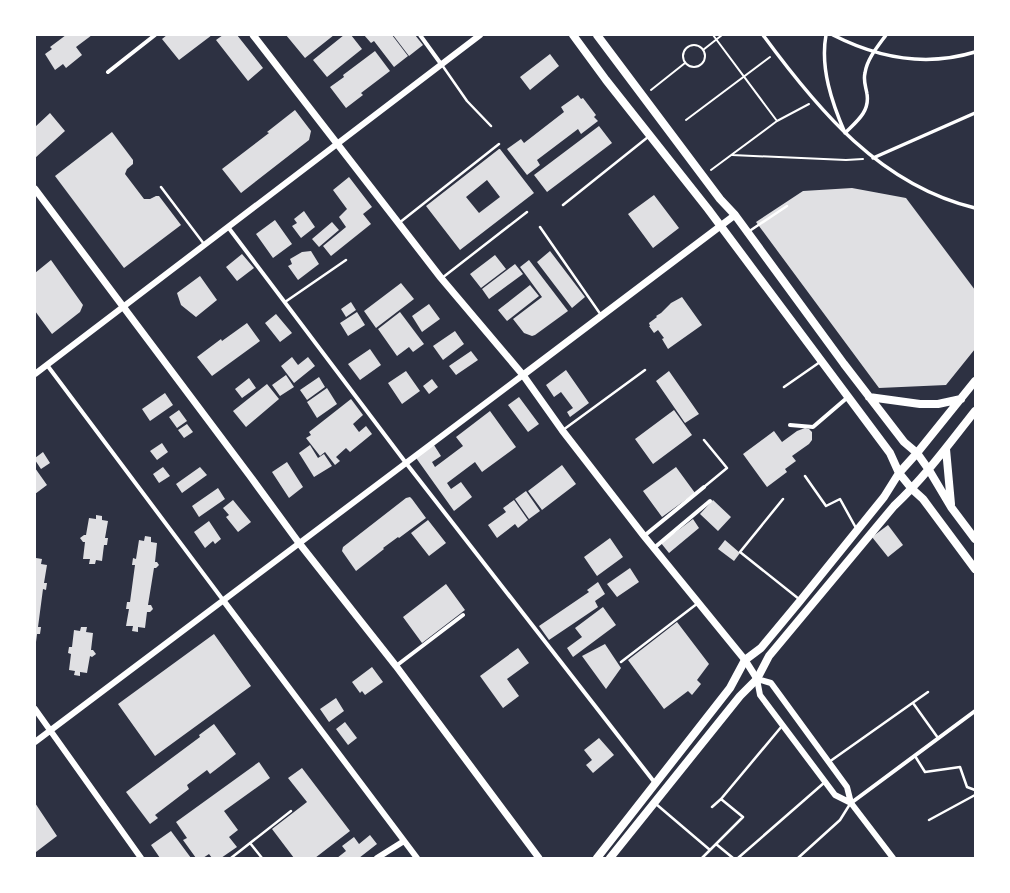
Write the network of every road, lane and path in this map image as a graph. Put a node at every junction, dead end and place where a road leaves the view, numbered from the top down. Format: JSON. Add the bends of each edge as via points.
{"nodes":[{"id":1,"x":155,"y":35,"type":"edge"},
{"id":2,"x":253,"y":35,"type":"edge"},
{"id":3,"x":420,"y":35,"type":"edge"},
{"id":4,"x":480,"y":35,"type":"edge"},
{"id":5,"x":573,"y":35,"type":"edge"},
{"id":6,"x":597,"y":35,"type":"edge"},
{"id":7,"x":713,"y":35,"type":"edge"},
{"id":8,"x":722,"y":35,"type":"edge"},
{"id":9,"x":763,"y":35,"type":"edge"},
{"id":10,"x":826,"y":35,"type":"edge"},
{"id":11,"x":833,"y":35,"type":"edge"},
{"id":12,"x":886,"y":35,"type":"edge"},
{"id":13,"x":716,"y":40,"type":"junction"},
{"id":14,"x":703,"y":50,"type":"junction"},
{"id":15,"x":776,"y":52,"type":"junction"},
{"id":16,"x":874,"y":52,"type":"junction"},
{"id":17,"x":975,"y":52,"type":"edge"},
{"id":18,"x":685,"y":63,"type":"junction"},
{"id":19,"x":441,"y":64,"type":"junction"},
{"id":20,"x":108,"y":72,"type":"dead end"},
{"id":21,"x":744,"y":76,"type":"junction"},
{"id":22,"x":651,"y":90,"type":"dead end"},
{"id":23,"x":814,"y":101,"type":"junction"},
{"id":24,"x":975,"y":113,"type":"edge"},
{"id":25,"x":686,"y":120,"type":"dead end"},
{"id":26,"x":777,"y":122,"type":"junction"},
{"id":27,"x":491,"y":126,"type":"dead end"},
{"id":28,"x":845,"y":133,"type":"junction"},
{"id":29,"x":650,"y":136,"type":"junction"},
{"id":30,"x":337,"y":143,"type":"junction"},
{"id":31,"x":499,"y":144,"type":"dead end"},
{"id":32,"x":732,"y":155,"type":"junction"},
{"id":33,"x":872,"y":158,"type":"junction"},
{"id":34,"x":711,"y":170,"type":"dead end"},
{"id":35,"x":161,"y":187,"type":"dead end"},
{"id":36,"x":35,"y":189,"type":"edge"},
{"id":37,"x":563,"y":205,"type":"dead end"},
{"id":38,"x":787,"y":206,"type":"dead end"},
{"id":39,"x":975,"y":208,"type":"edge"},
{"id":40,"x":527,"y":212,"type":"dead end"},
{"id":41,"x":735,"y":215,"type":"junction"},
{"id":42,"x":399,"y":223,"type":"junction"},
{"id":43,"x":720,"y":226,"type":"junction"},
{"id":44,"x":228,"y":227,"type":"junction"},
{"id":45,"x":540,"y":227,"type":"dead end"},
{"id":46,"x":748,"y":233,"type":"junction"},
{"id":47,"x":204,"y":244,"type":"junction"},
{"id":48,"x":346,"y":260,"type":"dead end"},
{"id":49,"x":441,"y":278,"type":"junction"},
{"id":50,"x":285,"y":302,"type":"junction"},
{"id":51,"x":123,"y":306,"type":"junction"},
{"id":52,"x":601,"y":316,"type":"junction"},
{"id":53,"x":821,"y":361,"type":"junction"},
{"id":54,"x":46,"y":365,"type":"junction"},
{"id":55,"x":645,"y":370,"type":"dead end"},
{"id":56,"x":35,"y":374,"type":"edge"},
{"id":57,"x":523,"y":375,"type":"junction"},
{"id":58,"x":975,"y":382,"type":"edge"},
{"id":59,"x":784,"y":387,"type":"dead end"},
{"id":60,"x":848,"y":397,"type":"junction"},
{"id":61,"x":869,"y":397,"type":"junction"},
{"id":62,"x":961,"y":399,"type":"junction"},
{"id":63,"x":975,"y":412,"type":"edge"},
{"id":64,"x":790,"y":425,"type":"dead end"},
{"id":65,"x":562,"y":430,"type":"junction"},
{"id":66,"x":704,"y":440,"type":"dead end"},
{"id":67,"x":946,"y":449,"type":"junction"},
{"id":68,"x":917,"y":453,"type":"junction"},
{"id":69,"x":406,"y":463,"type":"junction"},
{"id":70,"x":930,"y":470,"type":"junction"},
{"id":71,"x":899,"y":473,"type":"junction"},
{"id":72,"x":805,"y":476,"type":"dead end"},
{"id":73,"x":704,"y":487,"type":"joint"},
{"id":74,"x":912,"y":489,"type":"junction"},
{"id":75,"x":783,"y":499,"type":"dead end"},
{"id":76,"x":710,"y":501,"type":"dead end"},
{"id":77,"x":951,"y":507,"type":"junction"},
{"id":78,"x":857,"y":530,"type":"junction"},
{"id":79,"x":644,"y":536,"type":"junction"},
{"id":80,"x":975,"y":539,"type":"edge"},
{"id":81,"x":299,"y":544,"type":"junction"},
{"id":82,"x":654,"y":548,"type":"junction"},
{"id":83,"x":975,"y":569,"type":"edge"},
{"id":84,"x":223,"y":600,"type":"junction"},
{"id":85,"x":800,"y":601,"type":"junction"},
{"id":86,"x":698,"y":603,"type":"junction"},
{"id":87,"x":463,"y":615,"type":"dead end"},
{"id":88,"x":745,"y":660,"type":"junction"},
{"id":89,"x":621,"y":662,"type":"dead end"},
{"id":90,"x":396,"y":666,"type":"junction"},
{"id":91,"x":757,"y":679,"type":"junction"},
{"id":92,"x":928,"y":692,"type":"dead end"},
{"id":93,"x":913,"y":703,"type":"junction"},
{"id":94,"x":35,"y":709,"type":"edge"},
{"id":95,"x":975,"y":711,"type":"edge"},
{"id":96,"x":783,"y":725,"type":"junction"},
{"id":97,"x":50,"y":730,"type":"junction"},
{"id":98,"x":938,"y":738,"type":"junction"},
{"id":99,"x":35,"y":742,"type":"edge"},
{"id":100,"x":915,"y":756,"type":"junction"},
{"id":101,"x":829,"y":762,"type":"junction"},
{"id":102,"x":825,"y":781,"type":"junction"},
{"id":103,"x":655,"y":784,"type":"junction"},
{"id":104,"x":975,"y":790,"type":"edge"},
{"id":105,"x":662,"y":793,"type":"junction"},
{"id":106,"x":975,"y":795,"type":"edge"},
{"id":107,"x":720,"y":799,"type":"junction"},
{"id":108,"x":654,"y":802,"type":"junction"},
{"id":109,"x":851,"y":803,"type":"junction"},
{"id":110,"x":712,"y":807,"type":"dead end"},
{"id":111,"x":291,"y":811,"type":"dead end"},
{"id":112,"x":929,"y":820,"type":"dead end"},
{"id":113,"x":404,"y":841,"type":"junction"},
{"id":114,"x":250,"y":843,"type":"junction"},
{"id":115,"x":716,"y":844,"type":"junction"},
{"id":116,"x":710,"y":850,"type":"junction"},
{"id":117,"x":142,"y":858,"type":"edge"},
{"id":118,"x":230,"y":858,"type":"edge"},
{"id":119,"x":262,"y":858,"type":"edge"},
{"id":120,"x":377,"y":858,"type":"edge"},
{"id":121,"x":417,"y":858,"type":"edge"},
{"id":122,"x":539,"y":858,"type":"edge"},
{"id":123,"x":597,"y":858,"type":"edge"},
{"id":124,"x":610,"y":858,"type":"edge"},
{"id":125,"x":702,"y":858,"type":"edge"},
{"id":126,"x":733,"y":858,"type":"edge"},
{"id":127,"x":738,"y":858,"type":"edge"},
{"id":128,"x":798,"y":858,"type":"edge"},
{"id":129,"x":893,"y":858,"type":"edge"}],
"edges":[{"from":1,"to":20,"type":"street"},
{"from":2,"to":30,"type":"main road"},
{"from":3,"to":19,"type":"street"},
{"from":4,"to":19,"type":"street"},
{"from":5,"to":29,"type":"main road"},
{"from":6,"to":41,"type":"main road","via":[[720,199]]},
{"from":7,"to":13,"type":"path"},
{"from":8,"to":13,"type":"path"},
{"from":9,"to":15,"type":"street"},
{"from":10,"to":28,"type":"street","via":[[826,74]]},
{"from":11,"to":16,"type":"street"},
{"from":12,"to":16,"type":"street"},
{"from":13,"to":14,"type":"path"},
{"from":13,"to":21,"type":"path"},
{"from":14,"to":18,"type":"path","via":[[705,58],[701,65],[693,67]]},
{"from":14,"to":18,"type":"path","via":[[696,45],[687,48],[683,55]]},
{"from":15,"to":21,"type":"path"},
{"from":15,"to":23,"type":"street"},
{"from":16,"to":17,"type":"street","via":[[904,59],[926,60]]},
{"from":16,"to":28,"type":"street","via":[[865,72],[868,97],[866,108]]},
{"from":18,"to":22,"type":"path"},
{"from":19,"to":27,"type":"lane","via":[[467,101]]},
{"from":19,"to":30,"type":"street"},
{"from":21,"to":25,"type":"path"},
{"from":21,"to":26,"type":"path"},
{"from":23,"to":26,"type":"path"},
{"from":23,"to":28,"type":"street"},
{"from":24,"to":33,"type":"street"},
{"from":26,"to":32,"type":"path"},
{"from":28,"to":33,"type":"street"},
{"from":29,"to":37,"type":"lane"},
{"from":29,"to":43,"type":"main road"},
{"from":30,"to":42,"type":"main road"},
{"from":30,"to":44,"type":"street"},
{"from":31,"to":42,"type":"lane"},
{"from":32,"to":33,"type":"path","via":[[846,160]]},
{"from":32,"to":34,"type":"path"},
{"from":33,"to":39,"type":"street","via":[[917,186],[946,200]]},
{"from":35,"to":47,"type":"lane"},
{"from":36,"to":51,"type":"main road"},
{"from":38,"to":46,"type":"lane"},
{"from":40,"to":49,"type":"lane"},
{"from":41,"to":43,"type":"main road"},
{"from":41,"to":46,"type":"main road"},
{"from":42,"to":49,"type":"main road"},
{"from":43,"to":52,"type":"main road"},
{"from":43,"to":53,"type":"main road"},
{"from":44,"to":47,"type":"street"},
{"from":44,"to":50,"type":"street"},
{"from":45,"to":52,"type":"lane"},
{"from":46,"to":61,"type":"main road"},
{"from":47,"to":51,"type":"street"},
{"from":48,"to":50,"type":"lane"},
{"from":49,"to":57,"type":"main road"},
{"from":50,"to":69,"type":"street"},
{"from":51,"to":54,"type":"street"},
{"from":51,"to":81,"type":"main road"},
{"from":52,"to":57,"type":"main road"},
{"from":53,"to":59,"type":"lane"},
{"from":53,"to":60,"type":"main road"},
{"from":54,"to":56,"type":"street"},
{"from":54,"to":84,"type":"street"},
{"from":55,"to":65,"type":"lane"},
{"from":57,"to":65,"type":"main road"},
{"from":57,"to":69,"type":"street"},
{"from":58,"to":62,"type":"main road"},
{"from":60,"to":64,"type":"street","via":[[813,427]]},
{"from":60,"to":71,"type":"main road","via":[[890,453]]},
{"from":61,"to":62,"type":"main road","via":[[920,404],[938,404]]},
{"from":61,"to":68,"type":"main road","via":[[904,442]]},
{"from":62,"to":68,"type":"main road"},
{"from":63,"to":67,"type":"main road"},
{"from":65,"to":79,"type":"main road"},
{"from":66,"to":73,"type":"lane","via":[[727,468]]},
{"from":67,"to":70,"type":"main road"},
{"from":67,"to":77,"type":"main road"},
{"from":68,"to":70,"type":"main road"},
{"from":68,"to":71,"type":"main road"},
{"from":69,"to":81,"type":"street"},
{"from":69,"to":103,"type":"street"},
{"from":70,"to":74,"type":"main road"},
{"from":70,"to":77,"type":"main road"},
{"from":71,"to":74,"type":"main road"},
{"from":71,"to":78,"type":"main road"},
{"from":72,"to":78,"type":"lane","via":[[826,506],[840,500]]},
{"from":73,"to":79,"type":"street"},
{"from":74,"to":83,"type":"main road","via":[[923,499]]},
{"from":74,"to":91,"type":"main road","via":[[894,506],[769,656]]},
{"from":75,"to":85,"type":"lane","via":[[740,552]]},
{"from":76,"to":82,"type":"street"},
{"from":77,"to":80,"type":"main road"},
{"from":78,"to":85,"type":"main road"},
{"from":79,"to":82,"type":"main road"},
{"from":81,"to":84,"type":"street"},
{"from":81,"to":90,"type":"main road"},
{"from":82,"to":86,"type":"main road"},
{"from":84,"to":97,"type":"street"},
{"from":84,"to":113,"type":"street"},
{"from":85,"to":88,"type":"main road","via":[[761,648]]},
{"from":86,"to":88,"type":"main road"},
{"from":86,"to":89,"type":"lane"},
{"from":87,"to":90,"type":"street"},
{"from":88,"to":91,"type":"main road"},
{"from":88,"to":103,"type":"main road","via":[[730,688]]},
{"from":90,"to":122,"type":"main road"},
{"from":91,"to":96,"type":"street","via":[[760,696]]},
{"from":91,"to":101,"type":"street","via":[[771,683]]},
{"from":91,"to":105,"type":"main road","via":[[740,696]]},
{"from":92,"to":93,"type":"lane"},
{"from":93,"to":98,"type":"lane"},
{"from":93,"to":101,"type":"lane"},
{"from":94,"to":97,"type":"street"},
{"from":95,"to":98,"type":"street"},
{"from":96,"to":102,"type":"street"},
{"from":96,"to":107,"type":"lane"},
{"from":97,"to":99,"type":"street"},
{"from":97,"to":117,"type":"street"},
{"from":98,"to":100,"type":"street"},
{"from":100,"to":104,"type":"lane","via":[[925,772],[960,767],[967,788]]},
{"from":100,"to":109,"type":"street"},
{"from":101,"to":109,"type":"street","via":[[847,787]]},
{"from":102,"to":109,"type":"street","via":[[835,795]]},
{"from":102,"to":127,"type":"lane"},
{"from":103,"to":105,"type":"main road"},
{"from":103,"to":123,"type":"main road"},
{"from":105,"to":108,"type":"main road"},
{"from":106,"to":112,"type":"lane"},
{"from":107,"to":110,"type":"lane"},
{"from":107,"to":115,"type":"lane","via":[[744,817]]},
{"from":108,"to":116,"type":"lane"},
{"from":108,"to":124,"type":"main road"},
{"from":109,"to":128,"type":"lane","via":[[840,820]]},
{"from":109,"to":129,"type":"street"},
{"from":111,"to":114,"type":"lane"},
{"from":113,"to":120,"type":"street"},
{"from":113,"to":121,"type":"street"},
{"from":114,"to":118,"type":"lane"},
{"from":114,"to":119,"type":"lane"},
{"from":115,"to":116,"type":"lane"},
{"from":115,"to":126,"type":"lane"},
{"from":116,"to":125,"type":"lane"}]}
